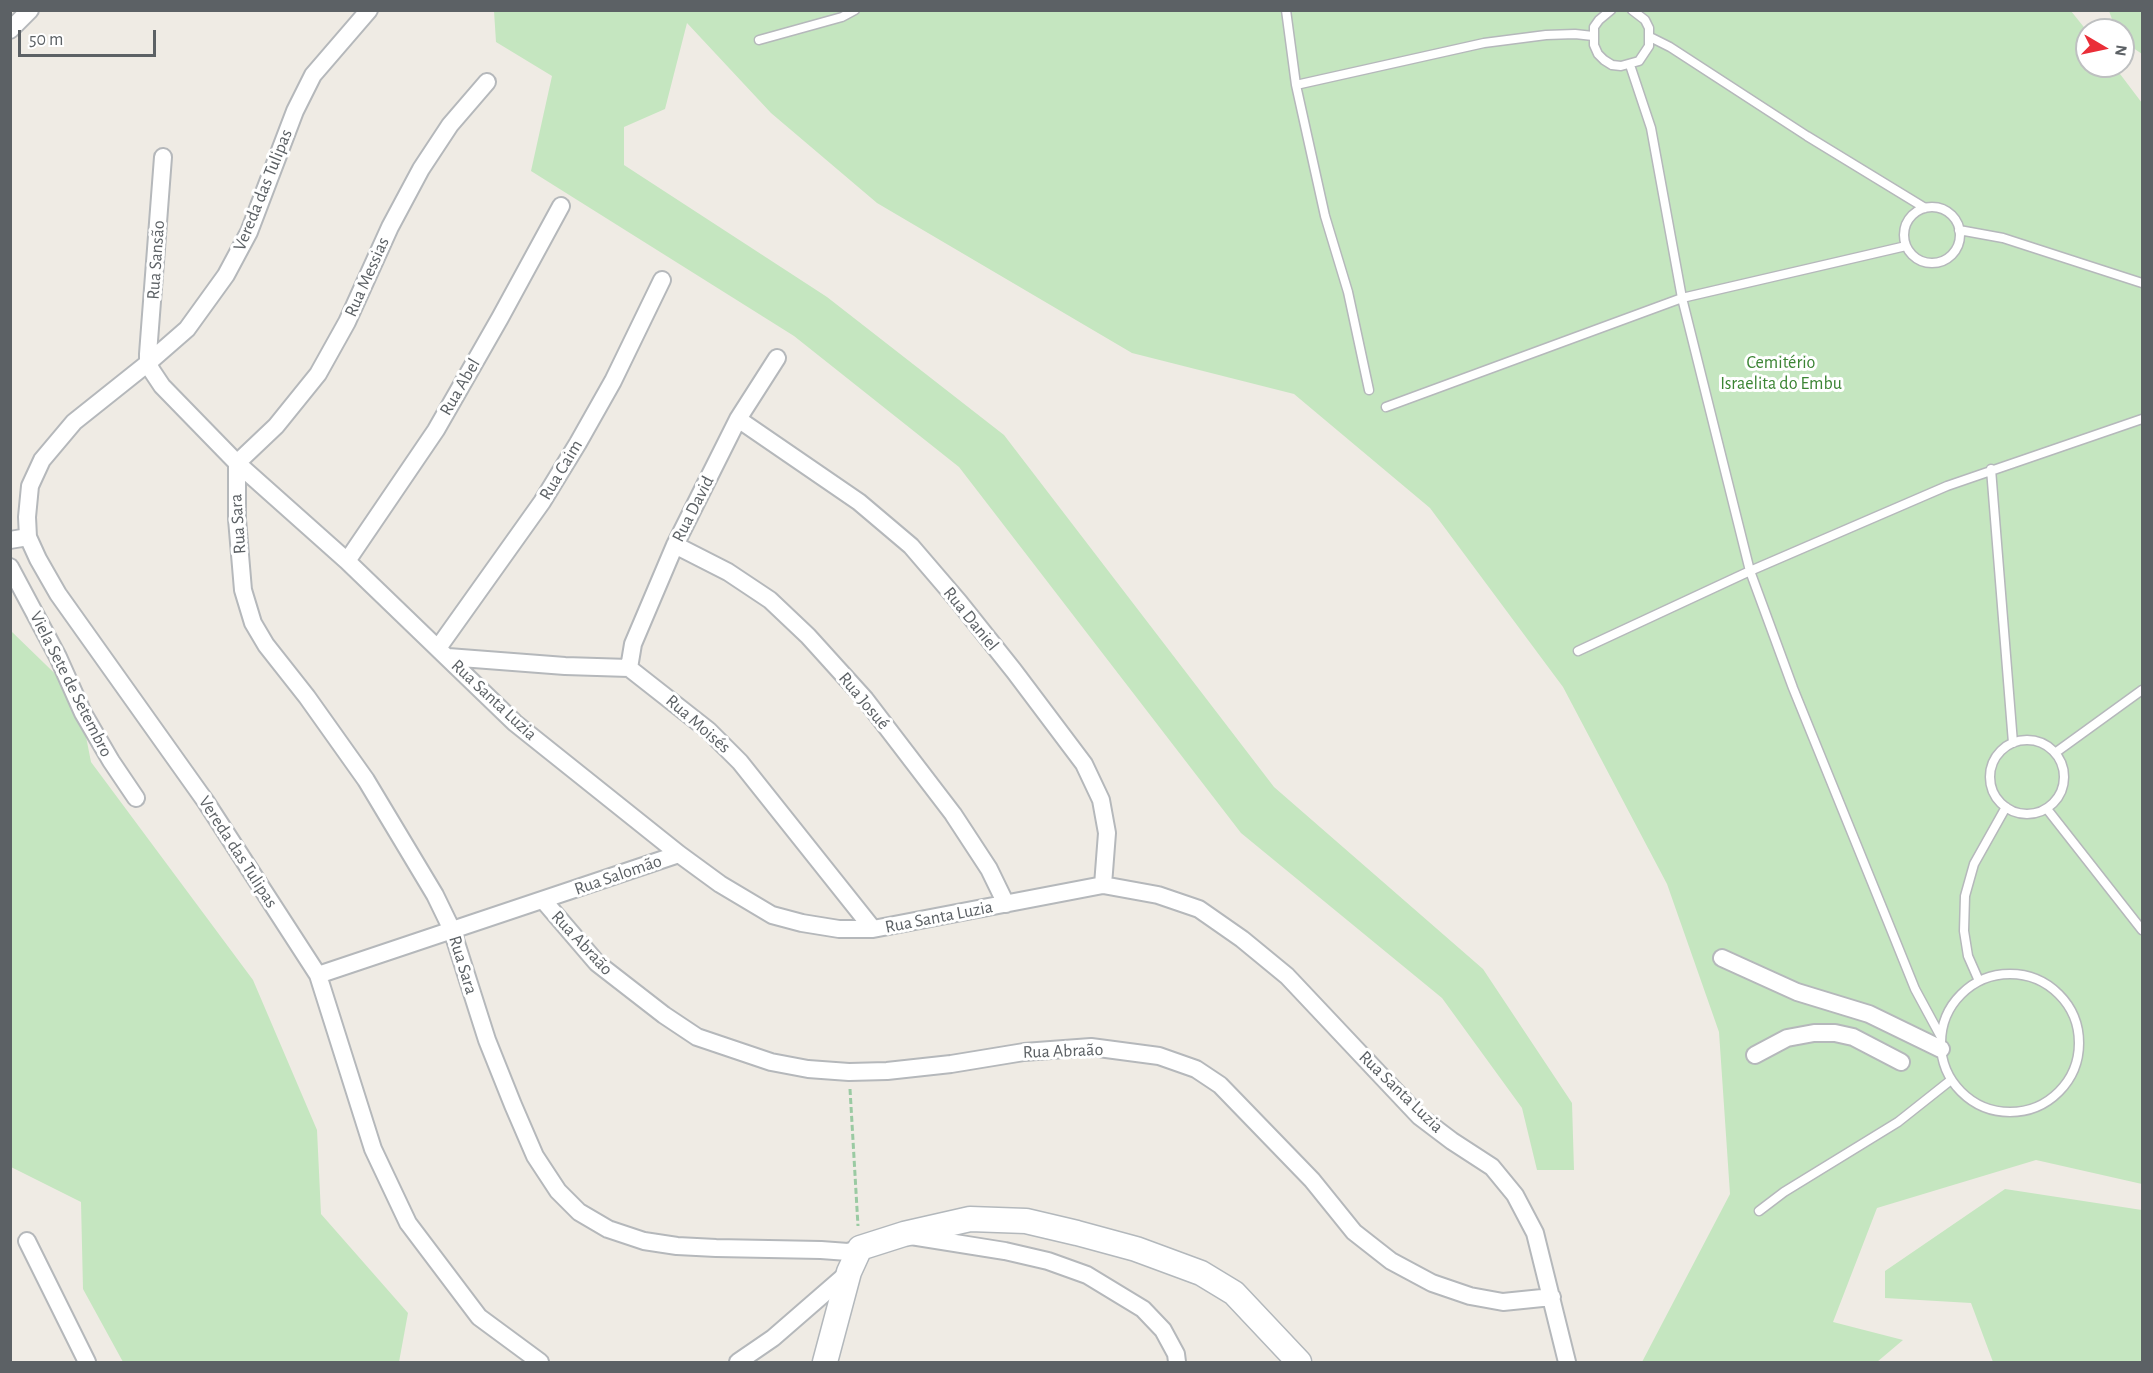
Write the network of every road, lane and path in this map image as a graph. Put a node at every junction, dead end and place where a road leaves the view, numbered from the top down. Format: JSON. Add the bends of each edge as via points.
{"nodes":[{"id":1,"x":30,"y":10,"type":"edge"},
{"id":2,"x":369,"y":10,"type":"edge"},
{"id":3,"x":855,"y":10,"type":"edge"},
{"id":4,"x":1286,"y":10,"type":"edge"},
{"id":5,"x":1611,"y":10,"type":"edge"},
{"id":6,"x":1632,"y":10,"type":"edge"},
{"id":7,"x":10,"y":30,"type":"edge"},
{"id":8,"x":1593,"y":36,"type":"junction"},
{"id":9,"x":1650,"y":37,"type":"junction"},
{"id":10,"x":759,"y":40,"type":"dead end"},
{"id":11,"x":1630,"y":65,"type":"junction"},
{"id":12,"x":487,"y":82,"type":"dead end"},
{"id":13,"x":1296,"y":85,"type":"junction"},
{"id":14,"x":163,"y":157,"type":"dead end"},
{"id":15,"x":561,"y":207,"type":"dead end"},
{"id":16,"x":1925,"y":208,"type":"junction"},
{"id":17,"x":1959,"y":230,"type":"junction"},
{"id":18,"x":1906,"y":246,"type":"junction"},
{"id":19,"x":662,"y":280,"type":"dead end"},
{"id":20,"x":2142,"y":283,"type":"edge"},
{"id":21,"x":1682,"y":298,"type":"junction"},
{"id":22,"x":777,"y":358,"type":"dead end"},
{"id":23,"x":148,"y":363,"type":"junction"},
{"id":24,"x":1369,"y":390,"type":"dead end"},
{"id":25,"x":1386,"y":407,"type":"dead end"},
{"id":26,"x":738,"y":419,"type":"junction"},
{"id":27,"x":2142,"y":419,"type":"edge"},
{"id":28,"x":237,"y":464,"type":"junction"},
{"id":29,"x":1991,"y":470,"type":"junction"},
{"id":30,"x":28,"y":537,"type":"junction"},
{"id":31,"x":10,"y":540,"type":"edge"},
{"id":32,"x":675,"y":545,"type":"junction"},
{"id":33,"x":347,"y":561,"type":"junction"},
{"id":34,"x":10,"y":567,"type":"edge"},
{"id":35,"x":1750,"y":571,"type":"junction"},
{"id":36,"x":1578,"y":651,"type":"dead end"},
{"id":37,"x":443,"y":653,"type":"junction"},
{"id":38,"x":629,"y":668,"type":"junction"},
{"id":39,"x":2142,"y":690,"type":"edge"},
{"id":40,"x":2013,"y":743,"type":"junction"},
{"id":41,"x":2055,"y":753,"type":"junction"},
{"id":42,"x":136,"y":798,"type":"dead end"},
{"id":43,"x":2006,"y":807,"type":"junction"},
{"id":44,"x":2047,"y":808,"type":"junction"},
{"id":45,"x":679,"y":854,"type":"junction"},
{"id":46,"x":1103,"y":885,"type":"junction"},
{"id":47,"x":543,"y":900,"type":"junction"},
{"id":48,"x":1006,"y":904,"type":"junction"},
{"id":49,"x":873,"y":929,"type":"junction"},
{"id":50,"x":452,"y":930,"type":"junction"},
{"id":51,"x":2142,"y":930,"type":"edge"},
{"id":52,"x":1722,"y":958,"type":"dead end"},
{"id":53,"x":318,"y":975,"type":"junction"},
{"id":54,"x":1979,"y":981,"type":"junction"},
{"id":55,"x":1941,"y":1043,"type":"junction"},
{"id":56,"x":1755,"y":1055,"type":"dead end"},
{"id":57,"x":1901,"y":1062,"type":"dead end"},
{"id":58,"x":849,"y":1072,"type":"junction"},
{"id":59,"x":1951,"y":1080,"type":"junction"},
{"id":60,"x":1759,"y":1212,"type":"dead end"},
{"id":61,"x":904,"y":1234,"type":"junction"},
{"id":62,"x":27,"y":1240,"type":"dead end"},
{"id":63,"x":860,"y":1248,"type":"junction"},
{"id":64,"x":849,"y":1272,"type":"junction"},
{"id":65,"x":1552,"y":1297,"type":"junction"},
{"id":66,"x":87,"y":1362,"type":"edge"},
{"id":67,"x":540,"y":1362,"type":"edge"},
{"id":68,"x":738,"y":1362,"type":"edge"},
{"id":69,"x":825,"y":1362,"type":"edge"},
{"id":70,"x":1177,"y":1362,"type":"edge"},
{"id":71,"x":1299,"y":1362,"type":"edge"},
{"id":72,"x":1567,"y":1362,"type":"edge"}],
"edges":[{"from":1,"to":7,"type":"street"},
{"from":2,"to":23,"type":"street","name":"Vereda das Tulipas","via":[[313,75],[295,111],[249,232],[226,275],[187,328]]},
{"from":3,"to":10,"type":"lane"},
{"from":4,"to":13,"type":"lane"},
{"from":5,"to":8,"type":"lane","via":[[1599,20]]},
{"from":6,"to":9,"type":"lane","via":[[1645,20]]},
{"from":8,"to":11,"type":"lane","via":[[1604,60],[1612,65]]},
{"from":8,"to":13,"type":"lane","via":[[1546,35],[1484,43]]},
{"from":9,"to":11,"type":"lane","via":[[1645,54]]},
{"from":9,"to":16,"type":"lane"},
{"from":11,"to":21,"type":"lane","via":[[1651,128]]},
{"from":12,"to":28,"type":"street","name":"Rua Messias","via":[[450,125],[422,169],[318,374],[276,426]]},
{"from":13,"to":24,"type":"lane"},
{"from":14,"to":23,"type":"street","name":"Rua Sansão"},
{"from":15,"to":33,"type":"street","name":"Rua Abel","via":[[436,430]]},
{"from":16,"to":17,"type":"lane","via":[[1951,214]]},
{"from":16,"to":18,"type":"lane","via":[[1909,219],[1905,227]]},
{"from":17,"to":18,"type":"lane","via":[[1951,255],[1935,263],[1918,259]]},
{"from":17,"to":20,"type":"lane","via":[[2003,238]]},
{"from":18,"to":21,"type":"lane"},
{"from":19,"to":37,"type":"street","name":"Rua Caim","via":[[613,381],[572,453]]},
{"from":21,"to":25,"type":"lane"},
{"from":21,"to":35,"type":"lane"},
{"from":22,"to":26,"type":"street","name":"Rua David"},
{"from":23,"to":28,"type":"street","via":[[162,386]]},
{"from":23,"to":30,"type":"street","name":"Vereda das Tulipas","via":[[74,422],[42,460],[30,486]]},
{"from":26,"to":32,"type":"street","name":"Rua David"},
{"from":26,"to":46,"type":"street","name":"Rua Daniel","via":[[859,502],[911,546],[1014,671],[1084,764],[1101,800],[1107,833]]},
{"from":27,"to":29,"type":"lane"},
{"from":28,"to":33,"type":"street","name":"Rua Santa Luzia"},
{"from":28,"to":50,"type":"street","name":"Rua Sara","via":[[243,590],[253,622],[366,780]]},
{"from":29,"to":35,"type":"lane"},
{"from":29,"to":40,"type":"lane"},
{"from":30,"to":31,"type":"street"},
{"from":30,"to":53,"type":"street","name":"Vereda das Tulipas","via":[[58,594],[206,802]]},
{"from":32,"to":38,"type":"street","name":"Rua David","via":[[633,644]]},
{"from":32,"to":48,"type":"street","name":"Rua Josué","via":[[728,572],[770,600],[808,636],[865,699],[954,814]]},
{"from":33,"to":37,"type":"street","name":"Rua Santa Luzia"},
{"from":34,"to":42,"type":"street","name":"Viela Sete de Setembro","via":[[83,713]]},
{"from":35,"to":36,"type":"lane"},
{"from":35,"to":55,"type":"lane","via":[[1793,688],[1915,989]]},
{"from":37,"to":38,"type":"street","via":[[566,666]]},
{"from":37,"to":45,"type":"street","name":"Rua Santa Luzia","via":[[515,723]]},
{"from":38,"to":49,"type":"street","name":"Rua Moisés","via":[[708,730],[741,762]]},
{"from":39,"to":41,"type":"lane"},
{"from":40,"to":41,"type":"lane","via":[[2035,741]]},
{"from":40,"to":43,"type":"lane","via":[[1996,758],[1990,779],[1992,790]]},
{"from":41,"to":44,"type":"lane","via":[[2062,764],[2063,782],[2056,800]]},
{"from":43,"to":44,"type":"lane","via":[[2033,814]]},
{"from":43,"to":54,"type":"lane","via":[[1974,864],[1965,896],[1968,956]]},
{"from":44,"to":51,"type":"lane"},
{"from":45,"to":47,"type":"street","name":"Rua Salomão"},
{"from":45,"to":49,"type":"street","name":"Rua Santa Luzia","via":[[772,915],[839,929]]},
{"from":46,"to":48,"type":"street","name":"Rua Santa Luzia"},
{"from":46,"to":65,"type":"street","name":"Rua Santa Luzia","via":[[1158,895],[1199,909],[1287,976],[1419,1116],[1492,1167],[1515,1195],[1535,1233]]},
{"from":47,"to":50,"type":"street","name":"Rua Salomão"},
{"from":47,"to":58,"type":"street","name":"Rua Abraão","via":[[597,963],[697,1037],[771,1062]]},
{"from":48,"to":49,"type":"street","name":"Rua Santa Luzia"},
{"from":50,"to":53,"type":"street","name":"Rua Salomão"},
{"from":50,"to":63,"type":"street","name":"Rua Sara","via":[[487,1040],[535,1156],[558,1191],[579,1212],[608,1229],[644,1241],[677,1246],[848,1252]]},
{"from":52,"to":55,"type":"street","via":[[1797,992],[1869,1014]]},
{"from":53,"to":67,"type":"street","name":"Vereda das Tulipas","via":[[374,1149],[408,1223],[479,1317]]},
{"from":54,"to":55,"type":"lane","via":[[1960,995],[1947,1014]]},
{"from":54,"to":59,"type":"lane","via":[[2002,974],[2025,975],[2055,991],[2074,1019],[2079,1041],[2076,1064],[2049,1101],[2007,1113],[1985,1108],[1966,1097]]},
{"from":55,"to":59,"type":"lane"},
{"from":56,"to":57,"type":"street","via":[[1787,1038],[1835,1033],[1853,1037]]},
{"from":58,"to":63,"type":"path"},
{"from":58,"to":65,"type":"street","name":"Rua Abraão","via":[[951,1064],[1059,1048],[1090,1047],[1159,1056],[1196,1069],[1220,1085],[1312,1180],[1354,1232],[1391,1261],[1432,1283],[1470,1296],[1503,1302]]},
{"from":59,"to":60,"type":"lane","via":[[1898,1122]]},
{"from":61,"to":63,"type":"main road"},
{"from":61,"to":70,"type":"street","via":[[1005,1251],[1087,1275],[1143,1309],[1163,1330]]},
{"from":61,"to":71,"type":"main road","via":[[970,1219],[1026,1221],[1137,1249],[1201,1273],[1234,1293]]},
{"from":62,"to":66,"type":"street"},
{"from":63,"to":64,"type":"main road"},
{"from":64,"to":68,"type":"street","via":[[773,1338]]},
{"from":64,"to":69,"type":"main road"},
{"from":65,"to":72,"type":"street","name":"Rua Santa Luzia"}]}
